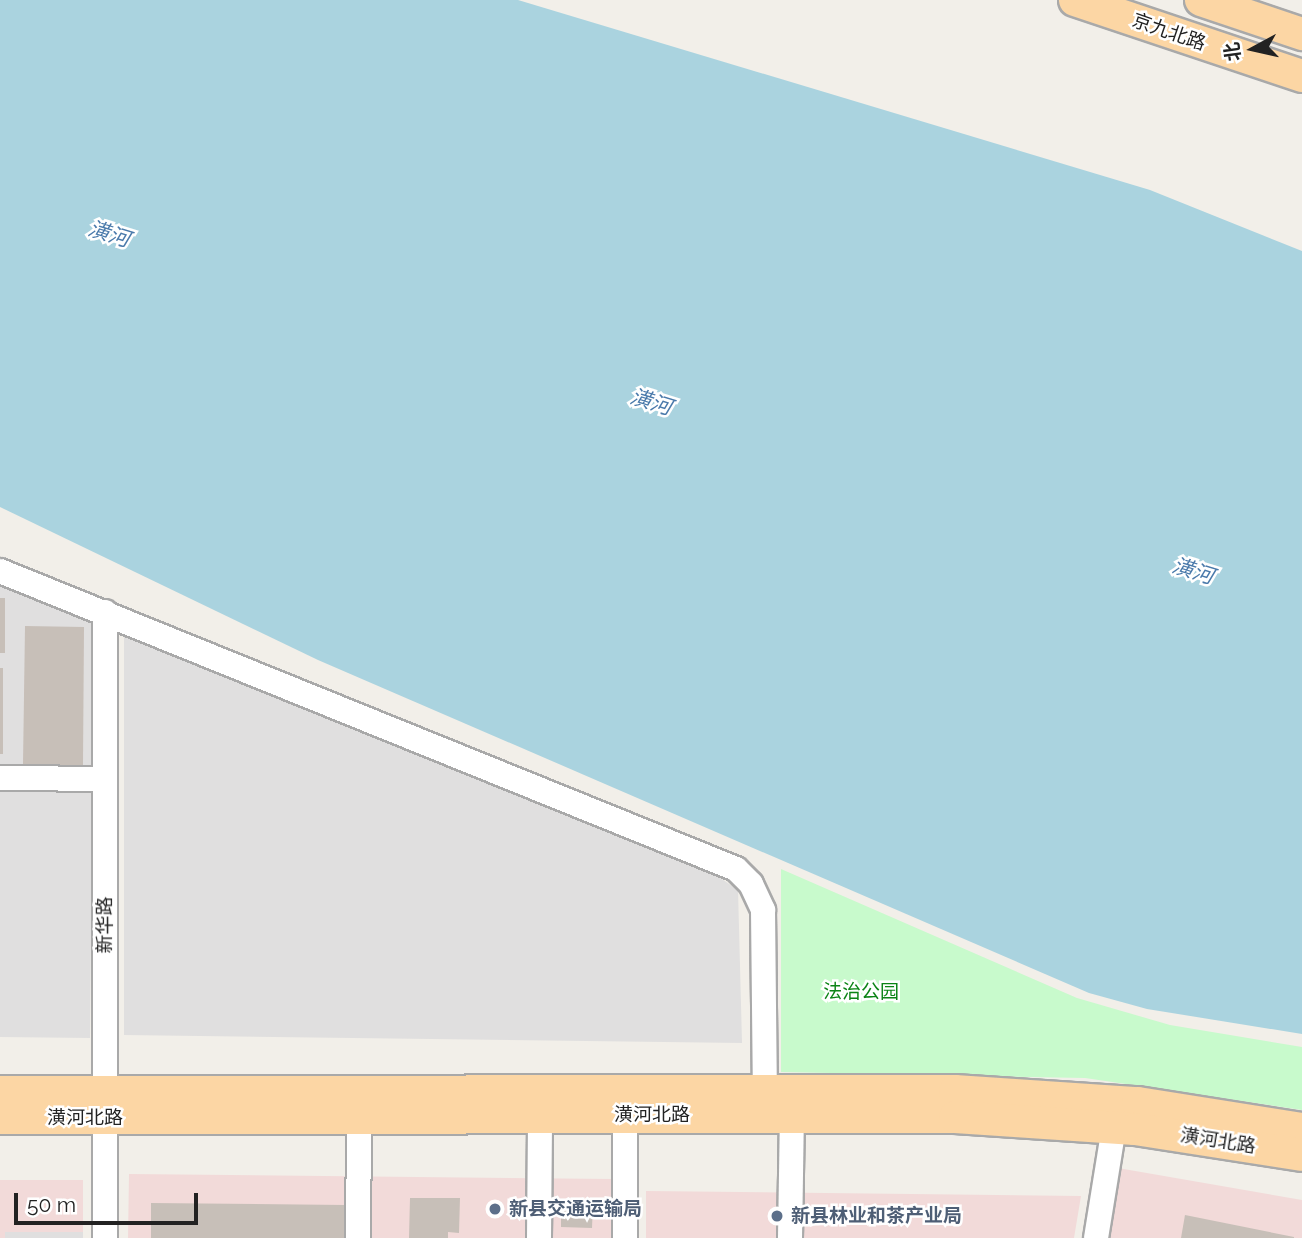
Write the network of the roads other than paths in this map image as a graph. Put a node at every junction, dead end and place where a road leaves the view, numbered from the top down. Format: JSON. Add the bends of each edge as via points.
{"nodes":[{"id":1,"x":1075,"y":0,"type":"edge"},
{"id":2,"x":1205,"y":1,"type":"edge"},
{"id":3,"x":1302,"y":34,"type":"edge"},
{"id":4,"x":1302,"y":76,"type":"edge"},
{"id":5,"x":0,"y":571,"type":"edge"},
{"id":6,"x":105,"y":612,"type":"junction"},
{"id":7,"x":0,"y":778,"type":"edge"},
{"id":8,"x":105,"y":779,"type":"junction"},
{"id":9,"x":765,"y":1090,"type":"junction"},
{"id":10,"x":0,"y":1092,"type":"edge"},
{"id":11,"x":105,"y":1105,"type":"junction"},
{"id":12,"x":625,"y":1115,"type":"junction"},
{"id":13,"x":540,"y":1116,"type":"junction"},
{"id":14,"x":792,"y":1116,"type":"junction"},
{"id":15,"x":359,"y":1117,"type":"junction"},
{"id":16,"x":0,"y":1118,"type":"edge"},
{"id":17,"x":1114,"y":1127,"type":"junction"},
{"id":18,"x":1302,"y":1129,"type":"edge"},
{"id":19,"x":1302,"y":1155,"type":"edge"},
{"id":20,"x":105,"y":1238,"type":"edge"},
{"id":21,"x":358,"y":1238,"type":"edge"},
{"id":22,"x":539,"y":1238,"type":"edge"},
{"id":23,"x":625,"y":1238,"type":"edge"},
{"id":24,"x":790,"y":1238,"type":"edge"},
{"id":25,"x":1096,"y":1238,"type":"edge"}],
"edges":[{"from":1,"to":4,"type":"main road","name":"京九北路"},
{"from":2,"to":3,"type":"main road"},
{"from":5,"to":6,"type":"street"},
{"from":6,"to":8,"type":"street","name":"新华路"},
{"from":6,"to":9,"type":"street","via":[[736,869],[751,884],[763,910]]},
{"from":7,"to":8,"type":"street"},
{"from":8,"to":11,"type":"street","name":"新华路"},
{"from":9,"to":11,"type":"main road","name":"潢河北路"},
{"from":9,"to":18,"type":"main road","name":"潢河北路","via":[[1077,1097]]},
{"from":10,"to":11,"type":"main road","name":"潢河北路"},
{"from":11,"to":15,"type":"main road","name":"潢河北路"},
{"from":11,"to":16,"type":"main road","name":"潢河北路"},
{"from":11,"to":20,"type":"street","name":"新华路"},
{"from":12,"to":13,"type":"main road","name":"潢河北路"},
{"from":12,"to":14,"type":"main road","name":"潢河北路"},
{"from":12,"to":23,"type":"street"},
{"from":13,"to":15,"type":"main road","name":"潢河北路"},
{"from":13,"to":22,"type":"street"},
{"from":14,"to":17,"type":"main road","name":"潢河北路","via":[[991,1118]]},
{"from":14,"to":24,"type":"street"},
{"from":15,"to":21,"type":"street"},
{"from":17,"to":19,"type":"main road","name":"潢河北路"},
{"from":17,"to":25,"type":"street"}]}
